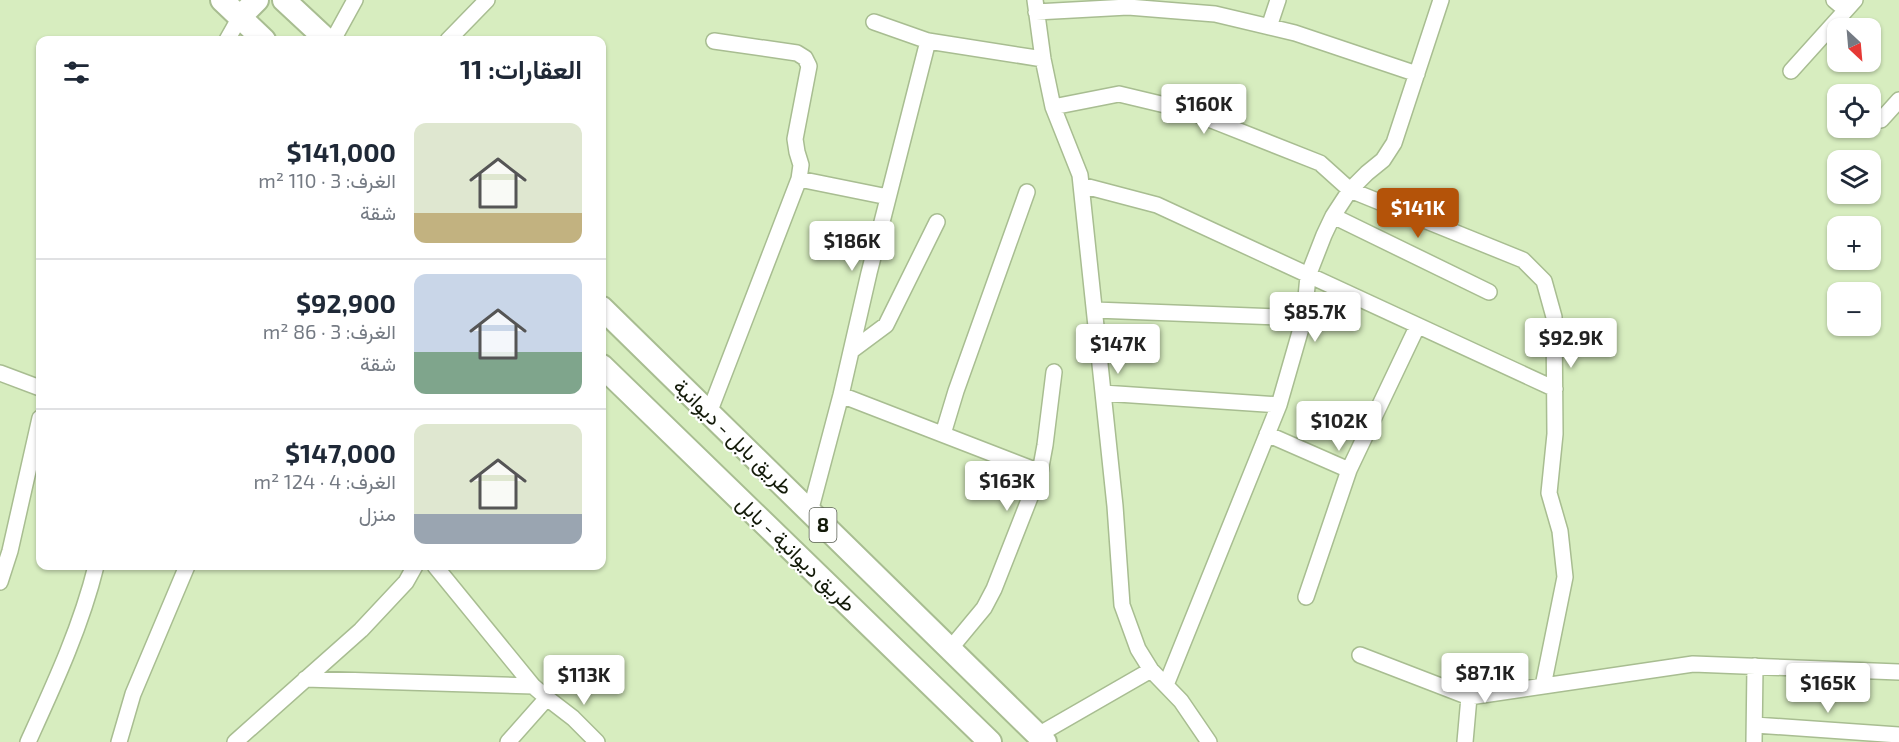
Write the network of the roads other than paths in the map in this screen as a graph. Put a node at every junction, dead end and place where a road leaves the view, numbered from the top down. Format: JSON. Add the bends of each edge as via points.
{"nodes":[{"id":1,"x":222,"y":0,"type":"edge"},
{"id":2,"x":257,"y":0,"type":"edge"},
{"id":3,"x":284,"y":0,"type":"edge"},
{"id":4,"x":355,"y":0,"type":"edge"},
{"id":5,"x":487,"y":0,"type":"edge"},
{"id":6,"x":1278,"y":0,"type":"edge"},
{"id":7,"x":1441,"y":0,"type":"edge"},
{"id":8,"x":1834,"y":0,"type":"edge"},
{"id":9,"x":1851,"y":5,"type":"edge"},
{"id":10,"x":1036,"y":6,"type":"edge"},
{"id":11,"x":240,"y":17,"type":"junction"},
{"id":12,"x":874,"y":22,"type":"dead end"},
{"id":13,"x":1269,"y":27,"type":"junction"},
{"id":14,"x":229,"y":36,"type":"edge"},
{"id":15,"x":260,"y":36,"type":"edge"},
{"id":16,"x":323,"y":36,"type":"edge"},
{"id":17,"x":335,"y":36,"type":"edge"},
{"id":18,"x":452,"y":36,"type":"edge"},
{"id":19,"x":714,"y":41,"type":"dead end"},
{"id":20,"x":928,"y":41,"type":"junction"},
{"id":21,"x":1043,"y":59,"type":"junction"},
{"id":22,"x":1791,"y":71,"type":"dead end"},
{"id":23,"x":1417,"y":74,"type":"junction"},
{"id":24,"x":1899,"y":100,"type":"edge"},
{"id":25,"x":1053,"y":107,"type":"junction"},
{"id":26,"x":1881,"y":120,"type":"dead end"},
{"id":27,"x":799,"y":179,"type":"junction"},
{"id":28,"x":1081,"y":185,"type":"junction"},
{"id":29,"x":1350,"y":190,"type":"junction"},
{"id":30,"x":1028,"y":192,"type":"dead end"},
{"id":31,"x":888,"y":197,"type":"junction"},
{"id":32,"x":1333,"y":216,"type":"junction"},
{"id":33,"x":937,"y":222,"type":"dead end"},
{"id":34,"x":1308,"y":276,"type":"junction"},
{"id":35,"x":1489,"y":292,"type":"dead end"},
{"id":36,"x":1095,"y":310,"type":"junction"},
{"id":37,"x":607,"y":318,"type":"edge"},
{"id":38,"x":1304,"y":318,"type":"junction"},
{"id":39,"x":1417,"y":327,"type":"junction"},
{"id":40,"x":851,"y":351,"type":"junction"},
{"id":41,"x":606,"y":370,"type":"edge"},
{"id":42,"x":1054,"y":372,"type":"dead end"},
{"id":43,"x":0,"y":373,"type":"edge"},
{"id":44,"x":36,"y":386,"type":"edge"},
{"id":45,"x":1555,"y":389,"type":"junction"},
{"id":46,"x":1103,"y":393,"type":"junction"},
{"id":47,"x":841,"y":395,"type":"junction"},
{"id":48,"x":1279,"y":405,"type":"junction"},
{"id":49,"x":709,"y":413,"type":"junction"},
{"id":50,"x":943,"y":434,"type":"junction"},
{"id":51,"x":1268,"y":434,"type":"junction"},
{"id":52,"x":36,"y":436,"type":"edge"},
{"id":53,"x":1348,"y":470,"type":"junction"},
{"id":54,"x":1040,"y":472,"type":"junction"},
{"id":55,"x":810,"y":512,"type":"junction"},
{"id":56,"x":95,"y":570,"type":"edge"},
{"id":57,"x":186,"y":570,"type":"edge"},
{"id":58,"x":413,"y":570,"type":"edge"},
{"id":59,"x":438,"y":570,"type":"edge"},
{"id":60,"x":0,"y":582,"type":"edge"},
{"id":61,"x":1306,"y":597,"type":"dead end"},
{"id":62,"x":950,"y":649,"type":"junction"},
{"id":63,"x":1360,"y":655,"type":"dead end"},
{"id":64,"x":1755,"y":666,"type":"junction"},
{"id":65,"x":1150,"y":670,"type":"junction"},
{"id":66,"x":1899,"y":672,"type":"edge"},
{"id":67,"x":305,"y":679,"type":"junction"},
{"id":68,"x":1166,"y":685,"type":"junction"},
{"id":69,"x":533,"y":686,"type":"junction"},
{"id":70,"x":1542,"y":686,"type":"junction"},
{"id":71,"x":1469,"y":697,"type":"junction"},
{"id":72,"x":547,"y":698,"type":"junction"},
{"id":73,"x":1755,"y":725,"type":"junction"},
{"id":74,"x":1899,"y":735,"type":"edge"},
{"id":75,"x":1041,"y":738,"type":"edge"},
{"id":76,"x":28,"y":742,"type":"edge"},
{"id":77,"x":119,"y":742,"type":"edge"},
{"id":78,"x":235,"y":742,"type":"edge"},
{"id":79,"x":508,"y":742,"type":"edge"},
{"id":80,"x":597,"y":742,"type":"edge"},
{"id":81,"x":990,"y":742,"type":"edge"},
{"id":82,"x":1209,"y":742,"type":"edge"},
{"id":83,"x":1465,"y":742,"type":"edge"},
{"id":84,"x":1754,"y":742,"type":"edge"}],
"edges":[{"from":1,"to":11,"type":"highway"},
{"from":2,"to":11,"type":"highway"},
{"from":3,"to":16,"type":"highway"},
{"from":4,"to":17,"type":"street"},
{"from":5,"to":18,"type":"street"},
{"from":6,"to":13,"type":"street"},
{"from":7,"to":23,"type":"street"},
{"from":8,"to":9,"type":"street"},
{"from":9,"to":22,"type":"street"},
{"from":10,"to":13,"type":"street","via":[[1128,7],[1215,14]]},
{"from":10,"to":21,"type":"street"},
{"from":11,"to":14,"type":"street"},
{"from":11,"to":15,"type":"highway"},
{"from":12,"to":20,"type":"street"},
{"from":13,"to":23,"type":"street"},
{"from":19,"to":27,"type":"street","via":[[798,53],[805,58],[808,66],[795,139],[801,165]]},
{"from":20,"to":21,"type":"street"},
{"from":20,"to":31,"type":"street"},
{"from":21,"to":25,"type":"street"},
{"from":23,"to":29,"type":"street","via":[[1394,143],[1383,160]]},
{"from":24,"to":26,"type":"street"},
{"from":25,"to":28,"type":"street"},
{"from":25,"to":29,"type":"street","via":[[1119,94],[1186,110],[1320,163]]},
{"from":27,"to":31,"type":"street"},
{"from":27,"to":49,"type":"street"},
{"from":28,"to":34,"type":"street","via":[[1157,205]]},
{"from":28,"to":36,"type":"street"},
{"from":29,"to":32,"type":"street"},
{"from":29,"to":45,"type":"street","via":[[1523,260],[1544,281],[1554,317]]},
{"from":30,"to":50,"type":"street"},
{"from":31,"to":40,"type":"street"},
{"from":32,"to":34,"type":"street"},
{"from":32,"to":35,"type":"street"},
{"from":33,"to":40,"type":"street","via":[[886,325]]},
{"from":34,"to":38,"type":"street"},
{"from":34,"to":39,"type":"street"},
{"from":36,"to":38,"type":"street"},
{"from":36,"to":46,"type":"street"},
{"from":37,"to":49,"type":"highway","name":"طريق بابل - ديوانية","number":"8"},
{"from":38,"to":48,"type":"street"},
{"from":39,"to":45,"type":"street"},
{"from":39,"to":53,"type":"street"},
{"from":40,"to":47,"type":"street"},
{"from":41,"to":81,"type":"highway","name":"طريق ديوانية - بابل","number":"8"},
{"from":42,"to":54,"type":"street"},
{"from":43,"to":44,"type":"street"},
{"from":45,"to":70,"type":"street","via":[[1549,493],[1560,531],[1565,577]]},
{"from":46,"to":48,"type":"street"},
{"from":46,"to":65,"type":"street","via":[[1122,605]]},
{"from":47,"to":50,"type":"street"},
{"from":47,"to":55,"type":"street"},
{"from":48,"to":51,"type":"street"},
{"from":49,"to":55,"type":"highway","name":"طريق بابل - ديوانية","number":"8"},
{"from":50,"to":54,"type":"street"},
{"from":51,"to":53,"type":"street"},
{"from":51,"to":68,"type":"street"},
{"from":52,"to":60,"type":"street"},
{"from":53,"to":61,"type":"street"},
{"from":54,"to":62,"type":"street","via":[[994,589],[984,608]]},
{"from":55,"to":62,"type":"highway","name":"طريق بابل - ديوانية","number":"8"},
{"from":56,"to":76,"type":"street","via":[[61,670]]},
{"from":57,"to":77,"type":"street","via":[[133,694]]},
{"from":58,"to":67,"type":"street","via":[[361,630]]},
{"from":59,"to":69,"type":"street"},
{"from":62,"to":75,"type":"highway","name":"طريق بابل - ديوانية","number":"8"},
{"from":63,"to":71,"type":"street"},
{"from":64,"to":66,"type":"street"},
{"from":64,"to":70,"type":"street","via":[[1693,664]]},
{"from":64,"to":73,"type":"street"},
{"from":65,"to":68,"type":"street"},
{"from":65,"to":75,"type":"street"},
{"from":67,"to":69,"type":"street"},
{"from":67,"to":78,"type":"street"},
{"from":68,"to":82,"type":"street"},
{"from":69,"to":72,"type":"street"},
{"from":70,"to":71,"type":"street"},
{"from":71,"to":83,"type":"street"},
{"from":72,"to":79,"type":"street"},
{"from":72,"to":80,"type":"street"},
{"from":73,"to":74,"type":"street"},
{"from":73,"to":84,"type":"street"}]}
